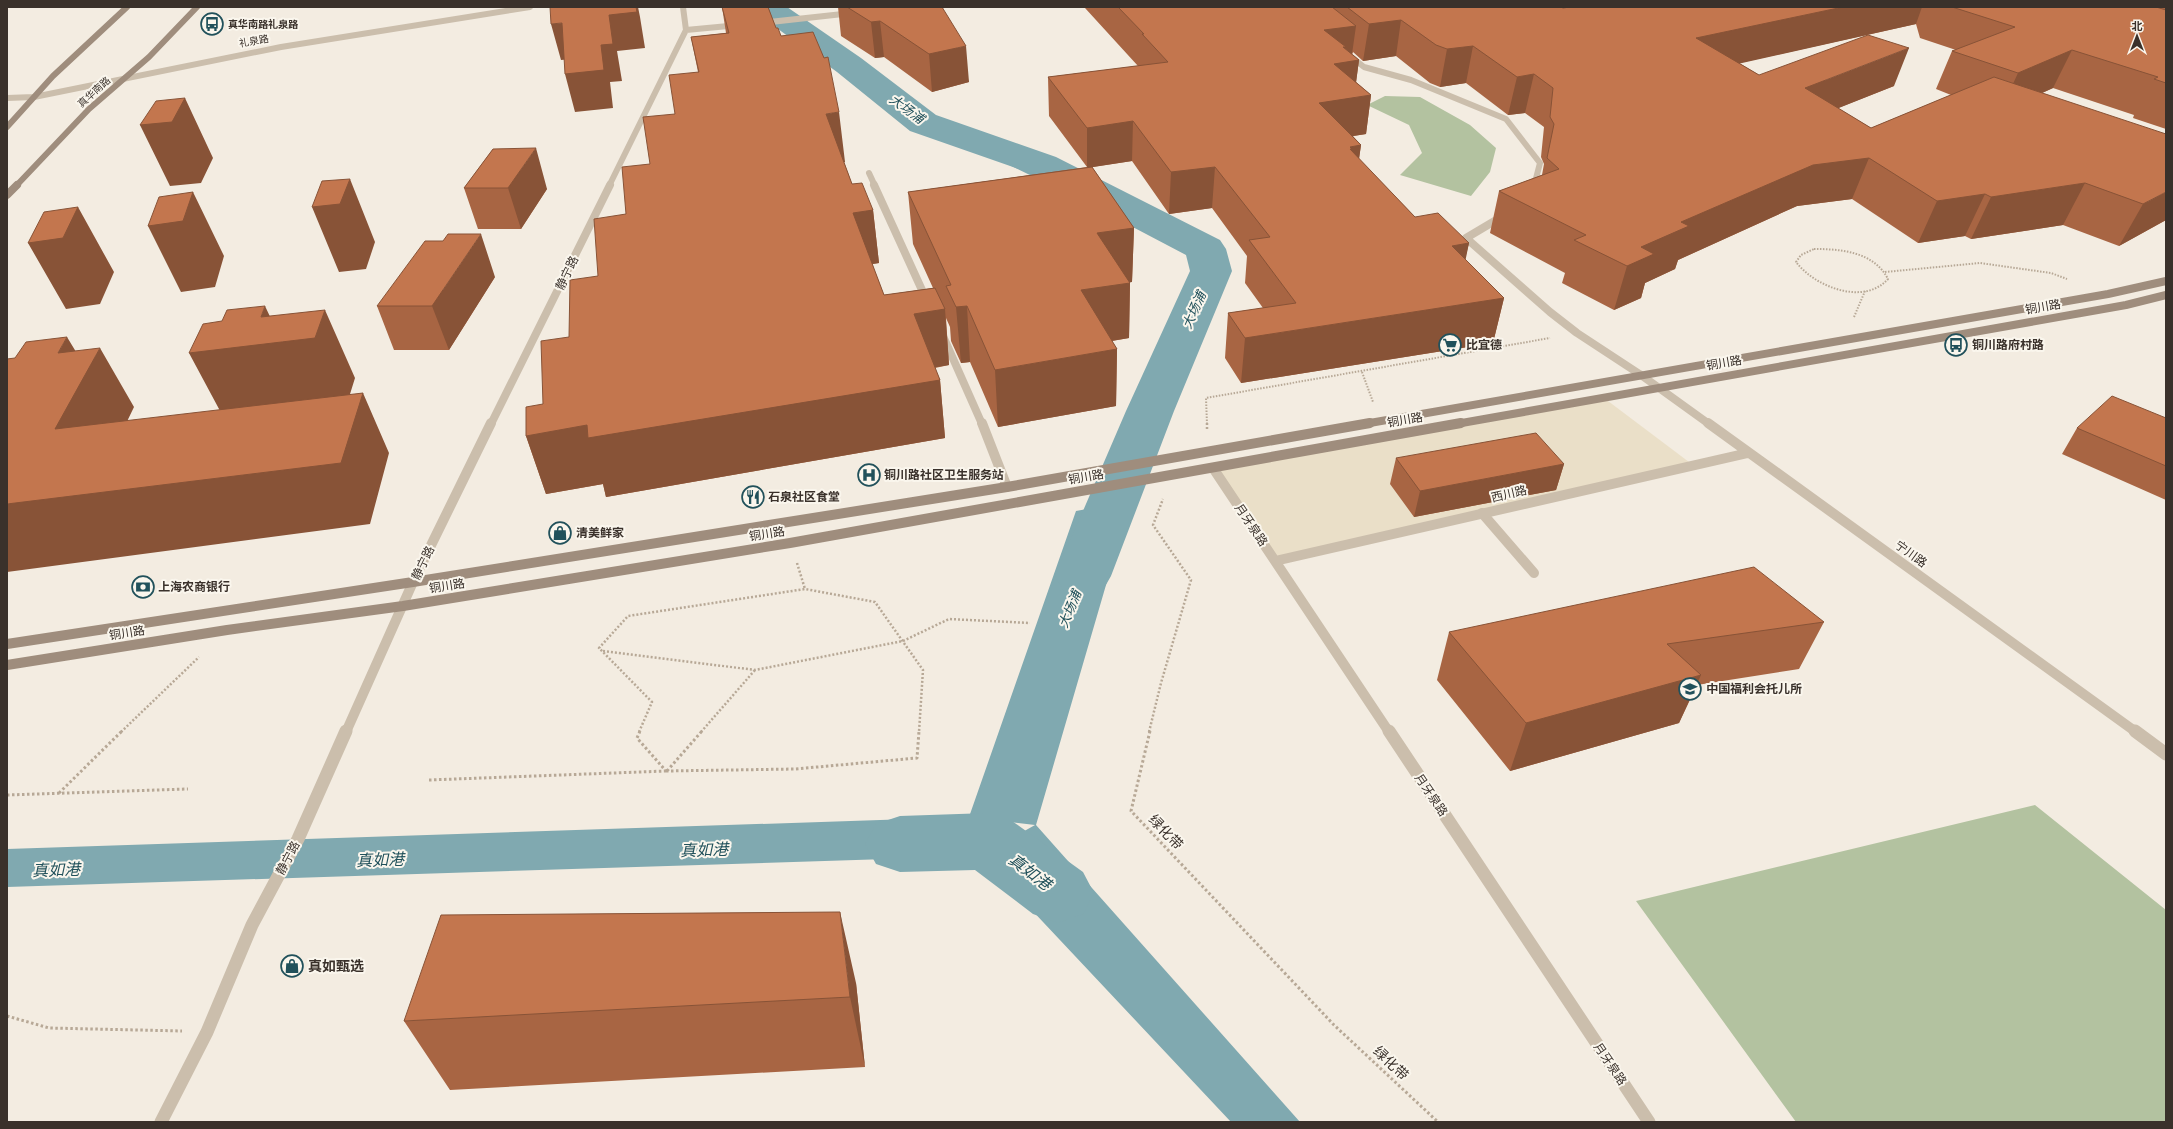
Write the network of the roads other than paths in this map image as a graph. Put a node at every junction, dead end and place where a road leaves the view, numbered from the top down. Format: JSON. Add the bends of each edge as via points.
{"nodes":[{"id":1,"x":126,"y":7,"type":"edge"},
{"id":2,"x":197,"y":7,"type":"edge"},
{"id":3,"x":530,"y":7,"type":"edge"},
{"id":4,"x":683,"y":7,"type":"edge"},
{"id":5,"x":858,"y":12,"type":"edge"},
{"id":6,"x":744,"y":24,"type":"edge"},
{"id":7,"x":752,"y":24,"type":"edge"},
{"id":8,"x":686,"y":30,"type":"junction"},
{"id":9,"x":1346,"y":52,"type":"edge"},
{"id":10,"x":127,"y":76,"type":"junction"},
{"id":11,"x":34,"y":96,"type":"junction"},
{"id":12,"x":7,"y":98,"type":"edge"},
{"id":13,"x":7,"y":127,"type":"edge"},
{"id":14,"x":869,"y":173,"type":"dead end"},
{"id":15,"x":7,"y":195,"type":"edge"},
{"id":16,"x":1530,"y":200,"type":"edge"},
{"id":17,"x":1511,"y":211,"type":"edge"},
{"id":18,"x":2166,"y":281,"type":"edge"},
{"id":19,"x":2166,"y":295,"type":"edge"},
{"id":20,"x":930,"y":308,"type":"edge"},
{"id":21,"x":940,"y":329,"type":"edge"},
{"id":22,"x":1642,"y":375,"type":"junction"},
{"id":23,"x":1659,"y":388,"type":"junction"},
{"id":24,"x":1748,"y":453,"type":"junction"},
{"id":25,"x":1213,"y":468,"type":"junction"},
{"id":26,"x":1007,"y":487,"type":"junction"},
{"id":27,"x":1482,"y":514,"type":"junction"},
{"id":28,"x":1275,"y":561,"type":"junction"},
{"id":29,"x":1534,"y":573,"type":"dead end"},
{"id":30,"x":413,"y":582,"type":"junction"},
{"id":31,"x":403,"y":606,"type":"junction"},
{"id":32,"x":7,"y":644,"type":"edge"},
{"id":33,"x":7,"y":665,"type":"edge"},
{"id":34,"x":2166,"y":754,"type":"edge"},
{"id":35,"x":160,"y":1122,"type":"edge"},
{"id":36,"x":1648,"y":1122,"type":"edge"}],
"edges":[{"from":1,"to":11,"type":"main road"},
{"from":2,"to":10,"type":"main road","name":"真华南路"},
{"from":3,"to":10,"type":"street","name":"礼泉路","via":[[220,57]]},
{"from":4,"to":8,"type":"street"},
{"from":5,"to":7,"type":"street"},
{"from":6,"to":8,"type":"street"},
{"from":8,"to":30,"type":"street","name":"静宁路"},
{"from":9,"to":16,"type":"street","via":[[1364,66],[1411,80],[1506,119],[1540,163]]},
{"from":10,"to":11,"type":"street","name":"礼泉路"},
{"from":10,"to":15,"type":"main road","name":"真华南路","via":[[89,109]]},
{"from":11,"to":12,"type":"street","name":"礼泉路"},
{"from":11,"to":13,"type":"main road"},
{"from":14,"to":20,"type":"street"},
{"from":17,"to":22,"type":"street","name":"宁川路","via":[[1466,238],[1550,312],[1577,333]]},
{"from":18,"to":22,"type":"main road","name":"铜川路","via":[[2100,295]]},
{"from":19,"to":23,"type":"main road","name":"铜川路","via":[[2126,305]]},
{"from":21,"to":26,"type":"street"},
{"from":22,"to":23,"type":"street","name":"宁川路"},
{"from":22,"to":26,"type":"main road","name":"铜川路"},
{"from":23,"to":24,"type":"street","name":"宁川路"},
{"from":23,"to":25,"type":"main road","name":"铜川路"},
{"from":24,"to":27,"type":"street","name":"西川路"},
{"from":24,"to":34,"type":"street","name":"宁川路"},
{"from":25,"to":28,"type":"street","name":"月牙泉路"},
{"from":25,"to":31,"type":"main road","name":"铜川路","via":[[790,543]]},
{"from":26,"to":30,"type":"main road","name":"铜川路"},
{"from":27,"to":28,"type":"street","name":"西川路"},
{"from":27,"to":29,"type":"street"},
{"from":28,"to":36,"type":"street","name":"月牙泉路"},
{"from":30,"to":31,"type":"street","name":"静宁路"},
{"from":30,"to":32,"type":"main road","name":"铜川路"},
{"from":31,"to":33,"type":"main road","name":"铜川路","via":[[227,630]]},
{"from":31,"to":35,"type":"street","name":"静宁路","via":[[298,839],[252,925],[206,1032]]}]}
